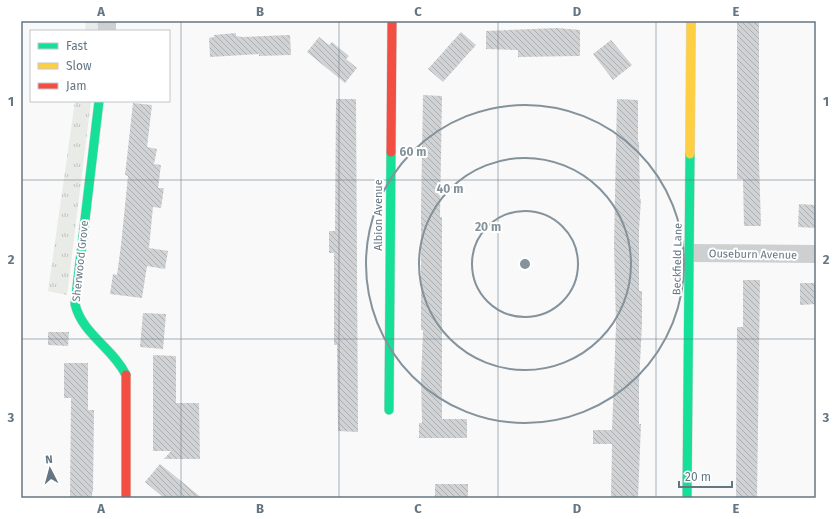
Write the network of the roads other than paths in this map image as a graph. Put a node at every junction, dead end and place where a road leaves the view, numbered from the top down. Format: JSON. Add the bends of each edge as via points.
{"nodes":[{"id":1,"x":392,"y":21,"type":"edge"},
{"id":2,"x":691,"y":21,"type":"edge"},
{"id":3,"x":98,"y":102,"type":"edge"},
{"id":4,"x":690,"y":253,"type":"junction"},
{"id":5,"x":816,"y":254,"type":"edge"},
{"id":6,"x":389,"y":410,"type":"dead end"},
{"id":7,"x":126,"y":498,"type":"edge"},
{"id":8,"x":687,"y":498,"type":"edge"}],
"edges":[{"from":1,"to":6,"type":"street","name":"Albion Avenue"},
{"from":2,"to":4,"type":"street","name":"Beckfield Lane"},
{"from":3,"to":7,"type":"street","name":"Sherwood Grove","via":[[75,304],[80,322],[118,358],[126,375]]},
{"from":4,"to":5,"type":"street","name":"Ouseburn Avenue"},
{"from":4,"to":8,"type":"street","name":"Beckfield Lane"}]}
